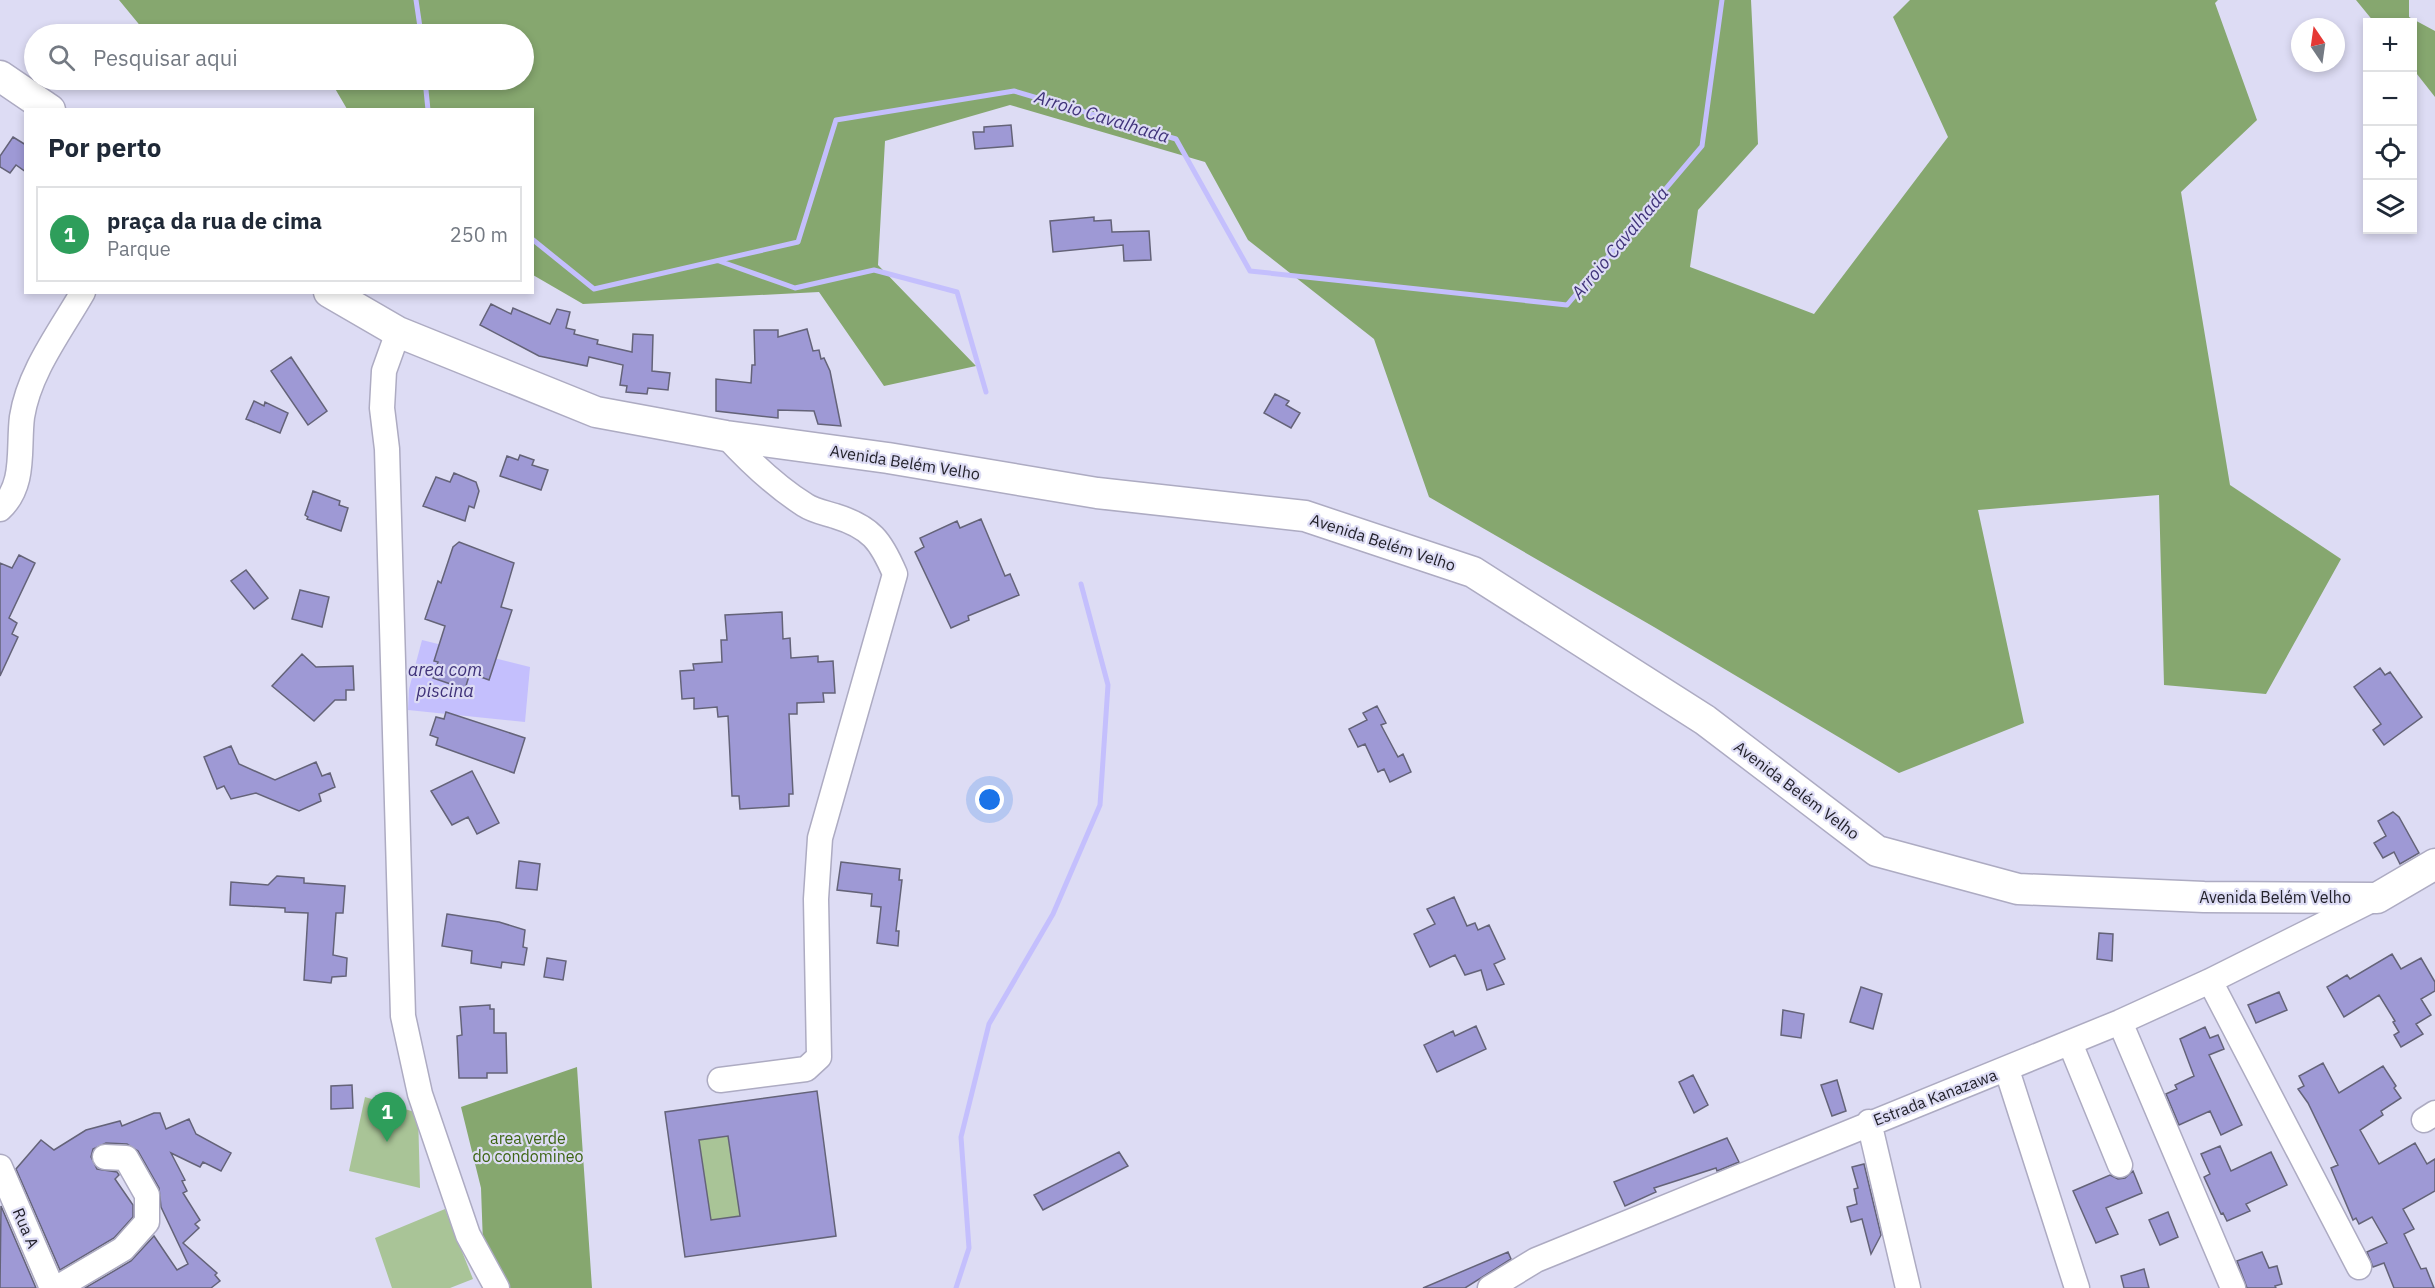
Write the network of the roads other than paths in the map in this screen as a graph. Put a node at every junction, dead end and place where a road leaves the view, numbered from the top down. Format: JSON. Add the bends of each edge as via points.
{"nodes":[{"id":1,"x":0,"y":76,"type":"edge"},
{"id":2,"x":47,"y":108,"type":"edge"},
{"id":3,"x":82,"y":294,"type":"edge"},
{"id":4,"x":332,"y":294,"type":"edge"},
{"id":5,"x":398,"y":332,"type":"junction"},
{"id":6,"x":726,"y":436,"type":"junction"},
{"id":7,"x":0,"y":509,"type":"edge"},
{"id":8,"x":2433,"y":870,"type":"edge"},
{"id":9,"x":2377,"y":898,"type":"junction"},
{"id":10,"x":2210,"y":981,"type":"junction"},
{"id":11,"x":2120,"y":1022,"type":"junction"},
{"id":12,"x":2070,"y":1044,"type":"junction"},
{"id":13,"x":2007,"y":1070,"type":"junction"},
{"id":14,"x":720,"y":1080,"type":"dead end"},
{"id":15,"x":1869,"y":1122,"type":"junction"},
{"id":16,"x":105,"y":1157,"type":"dead end"},
{"id":17,"x":2120,"y":1165,"type":"dead end"},
{"id":18,"x":0,"y":1167,"type":"edge"},
{"id":19,"x":1536,"y":1260,"type":"junction"},
{"id":20,"x":2359,"y":1267,"type":"dead end"},
{"id":21,"x":52,"y":1288,"type":"edge"},
{"id":22,"x":57,"y":1288,"type":"edge"},
{"id":23,"x":497,"y":1288,"type":"edge"},
{"id":24,"x":1490,"y":1288,"type":"edge"},
{"id":25,"x":1522,"y":1288,"type":"edge"},
{"id":26,"x":1908,"y":1288,"type":"edge"},
{"id":27,"x":2077,"y":1288,"type":"edge"},
{"id":28,"x":2233,"y":1288,"type":"edge"}],
"edges":[{"from":1,"to":2,"type":"main road"},
{"from":3,"to":7,"type":"street","via":[[34,375],[22,416],[18,480]]},
{"from":4,"to":5,"type":"main road","name":"Avenida Belém Velho"},
{"from":5,"to":6,"type":"main road","name":"Avenida Belém Velho","via":[[596,412]]},
{"from":5,"to":23,"type":"street","via":[[384,371],[382,408],[387,449],[403,1016],[420,1094],[449,1181],[468,1235]]},
{"from":6,"to":9,"type":"main road","name":"Avenida Belém Velho","via":[[1097,493],[1305,516],[1473,572],[1705,720],[1876,851],[2018,889],[2204,897]]},
{"from":6,"to":14,"type":"street","via":[[774,484],[808,507],[870,531],[884,548],[895,574],[819,838],[819,1057],[806,1069]]},
{"from":8,"to":9,"type":"main road"},
{"from":9,"to":10,"type":"street","name":"Estrada Kanazawa"},
{"from":10,"to":11,"type":"street","name":"Estrada Kanazawa"},
{"from":10,"to":20,"type":"street"},
{"from":11,"to":12,"type":"street","name":"Estrada Kanazawa"},
{"from":11,"to":28,"type":"street"},
{"from":12,"to":13,"type":"street","name":"Estrada Kanazawa"},
{"from":12,"to":17,"type":"street"},
{"from":13,"to":15,"type":"street","name":"Estrada Kanazawa"},
{"from":13,"to":27,"type":"street"},
{"from":15,"to":19,"type":"street","name":"Estrada Kanazawa"},
{"from":15,"to":26,"type":"street"},
{"from":16,"to":22,"type":"street","via":[[126,1158],[147,1195],[147,1222],[123,1249]]},
{"from":18,"to":21,"type":"street","name":"Rua A"},
{"from":19,"to":24,"type":"street","name":"Estrada Kanazawa"},
{"from":19,"to":25,"type":"street"}]}
